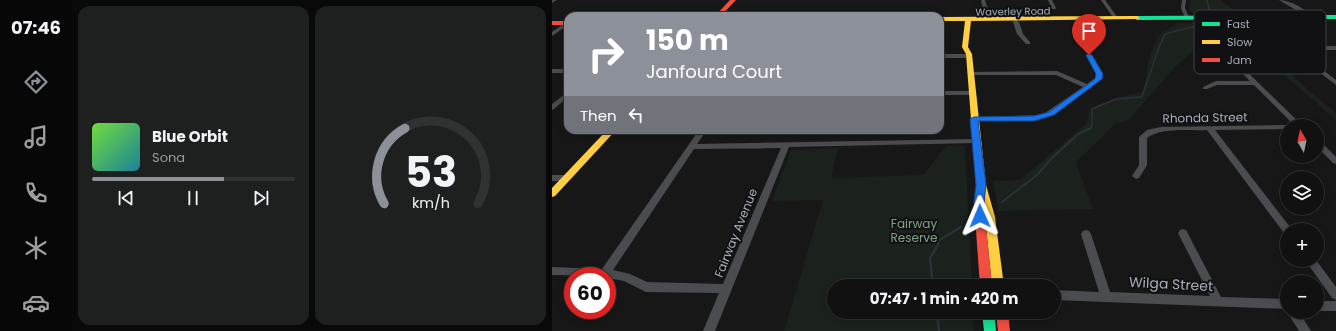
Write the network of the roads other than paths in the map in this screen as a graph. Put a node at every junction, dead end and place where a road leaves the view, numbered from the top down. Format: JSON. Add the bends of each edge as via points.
{"nodes":[{"id":1,"x":555,"y":0,"type":"edge"},
{"id":2,"x":733,"y":0,"type":"edge"},
{"id":3,"x":983,"y":0,"type":"edge"},
{"id":4,"x":1050,"y":0,"type":"edge"},
{"id":5,"x":1103,"y":0,"type":"edge"},
{"id":6,"x":1184,"y":0,"type":"edge"},
{"id":7,"x":1281,"y":0,"type":"edge"},
{"id":8,"x":552,"y":2,"type":"edge"},
{"id":9,"x":1054,"y":8,"type":"dead end"},
{"id":10,"x":1300,"y":10,"type":"edge"},
{"id":11,"x":722,"y":12,"type":"edge"},
{"id":12,"x":1326,"y":17,"type":"edge"},
{"id":13,"x":1336,"y":17,"type":"edge"},
{"id":14,"x":1116,"y":18,"type":"junction"},
{"id":15,"x":1191,"y":18,"type":"junction"},
{"id":16,"x":1194,"y":18,"type":"edge"},
{"id":17,"x":944,"y":20,"type":"edge"},
{"id":18,"x":994,"y":20,"type":"junction"},
{"id":19,"x":1015,"y":20,"type":"junction"},
{"id":20,"x":944,"y":21,"type":"edge"},
{"id":21,"x":974,"y":22,"type":"junction"},
{"id":22,"x":552,"y":23,"type":"edge"},
{"id":23,"x":564,"y":23,"type":"edge"},
{"id":24,"x":564,"y":26,"type":"edge"},
{"id":25,"x":552,"y":34,"type":"edge"},
{"id":26,"x":1028,"y":43,"type":"dead end"},
{"id":27,"x":1326,"y":48,"type":"edge"},
{"id":28,"x":1336,"y":48,"type":"edge"},
{"id":29,"x":969,"y":55,"type":"junction"},
{"id":30,"x":1089,"y":55,"type":"dead end"},
{"id":31,"x":944,"y":56,"type":"edge"},
{"id":32,"x":552,"y":71,"type":"edge"},
{"id":33,"x":564,"y":71,"type":"edge"},
{"id":34,"x":970,"y":73,"type":"junction"},
{"id":35,"x":1246,"y":74,"type":"edge"},
{"id":36,"x":1324,"y":74,"type":"edge"},
{"id":37,"x":1254,"y":82,"type":"junction"},
{"id":38,"x":1336,"y":83,"type":"edge"},
{"id":39,"x":1090,"y":87,"type":"junction"},
{"id":40,"x":1205,"y":88,"type":"dead end"},
{"id":41,"x":944,"y":93,"type":"edge"},
{"id":42,"x":972,"y":93,"type":"junction"},
{"id":43,"x":564,"y":98,"type":"edge"},
{"id":44,"x":552,"y":108,"type":"edge"},
{"id":45,"x":974,"y":119,"type":"junction"},
{"id":46,"x":1292,"y":119,"type":"edge"},
{"id":47,"x":1280,"y":127,"type":"edge"},
{"id":48,"x":1210,"y":129,"type":"junction"},
{"id":49,"x":608,"y":134,"type":"edge"},
{"id":50,"x":700,"y":134,"type":"edge"},
{"id":51,"x":976,"y":141,"type":"junction"},
{"id":52,"x":786,"y":145,"type":"junction"},
{"id":53,"x":692,"y":147,"type":"junction"},
{"id":54,"x":1324,"y":150,"type":"edge"},
{"id":55,"x":1336,"y":162,"type":"edge"},
{"id":56,"x":1136,"y":176,"type":"dead end"},
{"id":57,"x":552,"y":178,"type":"edge"},
{"id":58,"x":567,"y":178,"type":"junction"},
{"id":59,"x":981,"y":185,"type":"junction"},
{"id":60,"x":552,"y":194,"type":"edge"},
{"id":61,"x":1282,"y":223,"type":"edge"},
{"id":62,"x":1086,"y":234,"type":"dead end"},
{"id":63,"x":1183,"y":234,"type":"dead end"},
{"id":64,"x":608,"y":267,"type":"edge"},
{"id":65,"x":1315,"y":267,"type":"edge"},
{"id":66,"x":552,"y":271,"type":"edge"},
{"id":67,"x":564,"y":271,"type":"edge"},
{"id":68,"x":616,"y":275,"type":"edge"},
{"id":69,"x":985,"y":279,"type":"edge"},
{"id":70,"x":997,"y":279,"type":"edge"},
{"id":71,"x":727,"y":289,"type":"junction"},
{"id":72,"x":1061,"y":295,"type":"edge"},
{"id":73,"x":1336,"y":295,"type":"edge"},
{"id":74,"x":1106,"y":296,"type":"junction"},
{"id":75,"x":1218,"y":302,"type":"junction"},
{"id":76,"x":1280,"y":304,"type":"edge"},
{"id":77,"x":1324,"y":306,"type":"edge"},
{"id":78,"x":1336,"y":306,"type":"edge"},
{"id":79,"x":989,"y":319,"type":"edge"},
{"id":80,"x":1003,"y":319,"type":"edge"},
{"id":81,"x":1297,"y":319,"type":"edge"},
{"id":82,"x":709,"y":331,"type":"edge"},
{"id":83,"x":990,"y":331,"type":"edge"},
{"id":84,"x":1004,"y":331,"type":"edge"},
{"id":85,"x":1305,"y":331,"type":"edge"}],
"edges":[{"from":1,"to":8,"type":"street"},
{"from":2,"to":11,"type":"main road"},
{"from":3,"to":21,"type":"street"},
{"from":4,"to":9,"type":"street"},
{"from":5,"to":14,"type":"street"},
{"from":6,"to":15,"type":"street","via":[[1182,8]]},
{"from":7,"to":10,"type":"street"},
{"from":12,"to":13,"type":"main road","name":"Waverley Road"},
{"from":14,"to":15,"type":"main road","name":"Waverley Road"},
{"from":14,"to":19,"type":"main road","name":"Waverley Road"},
{"from":15,"to":16,"type":"main road","name":"Waverley Road"},
{"from":17,"to":21,"type":"main road","name":"Waverley Road"},
{"from":18,"to":19,"type":"main road","name":"Waverley Road"},
{"from":18,"to":21,"type":"main road","name":"Waverley Road"},
{"from":18,"to":21,"type":"main road","via":[[980,25]]},
{"from":19,"to":26,"type":"street","via":[[1020,34]]},
{"from":20,"to":21,"type":"main road","name":"Waverley Road","via":[[959,24]]},
{"from":21,"to":29,"type":"main road"},
{"from":22,"to":23,"type":"main road"},
{"from":24,"to":25,"type":"street"},
{"from":27,"to":28,"type":"street"},
{"from":29,"to":31,"type":"street"},
{"from":29,"to":34,"type":"main road"},
{"from":30,"to":39,"type":"street","via":[[1099,74],[1098,79]]},
{"from":32,"to":33,"type":"street"},
{"from":34,"to":39,"type":"street","via":[[1057,73]]},
{"from":34,"to":42,"type":"main road"},
{"from":35,"to":37,"type":"street"},
{"from":36,"to":38,"type":"street"},
{"from":37,"to":40,"type":"street","via":[[1216,83]]},
{"from":37,"to":46,"type":"street"},
{"from":39,"to":45,"type":"street","via":[[1044,117]]},
{"from":41,"to":42,"type":"street"},
{"from":42,"to":45,"type":"main road"},
{"from":43,"to":44,"type":"street"},
{"from":45,"to":51,"type":"main road"},
{"from":47,"to":48,"type":"street","name":"Rhonda Street"},
{"from":48,"to":56,"type":"street","name":"Rhonda Street","via":[[1161,129],[1150,132],[1143,137],[1143,165]]},
{"from":48,"to":61,"type":"street"},
{"from":49,"to":58,"type":"main road"},
{"from":50,"to":53,"type":"street"},
{"from":51,"to":52,"type":"street"},
{"from":51,"to":59,"type":"main road"},
{"from":52,"to":53,"type":"street"},
{"from":52,"to":71,"type":"street","name":"Fairway Avenue"},
{"from":53,"to":64,"type":"street"},
{"from":54,"to":55,"type":"street"},
{"from":57,"to":58,"type":"street"},
{"from":58,"to":60,"type":"main road"},
{"from":59,"to":69,"type":"main road","via":[[979,201]]},
{"from":59,"to":70,"type":"main road","via":[[990,217]]},
{"from":62,"to":74,"type":"street"},
{"from":63,"to":75,"type":"street"},
{"from":65,"to":73,"type":"street"},
{"from":66,"to":67,"type":"street"},
{"from":68,"to":71,"type":"street","via":[[646,287]]},
{"from":71,"to":82,"type":"street","name":"Fairway Avenue"},
{"from":72,"to":74,"type":"street","name":"Wilga Street"},
{"from":74,"to":75,"type":"street","name":"Wilga Street"},
{"from":75,"to":76,"type":"street","name":"Wilga Street"},
{"from":77,"to":78,"type":"street"},
{"from":79,"to":83,"type":"main road"},
{"from":80,"to":84,"type":"main road"},
{"from":81,"to":85,"type":"street"}]}
